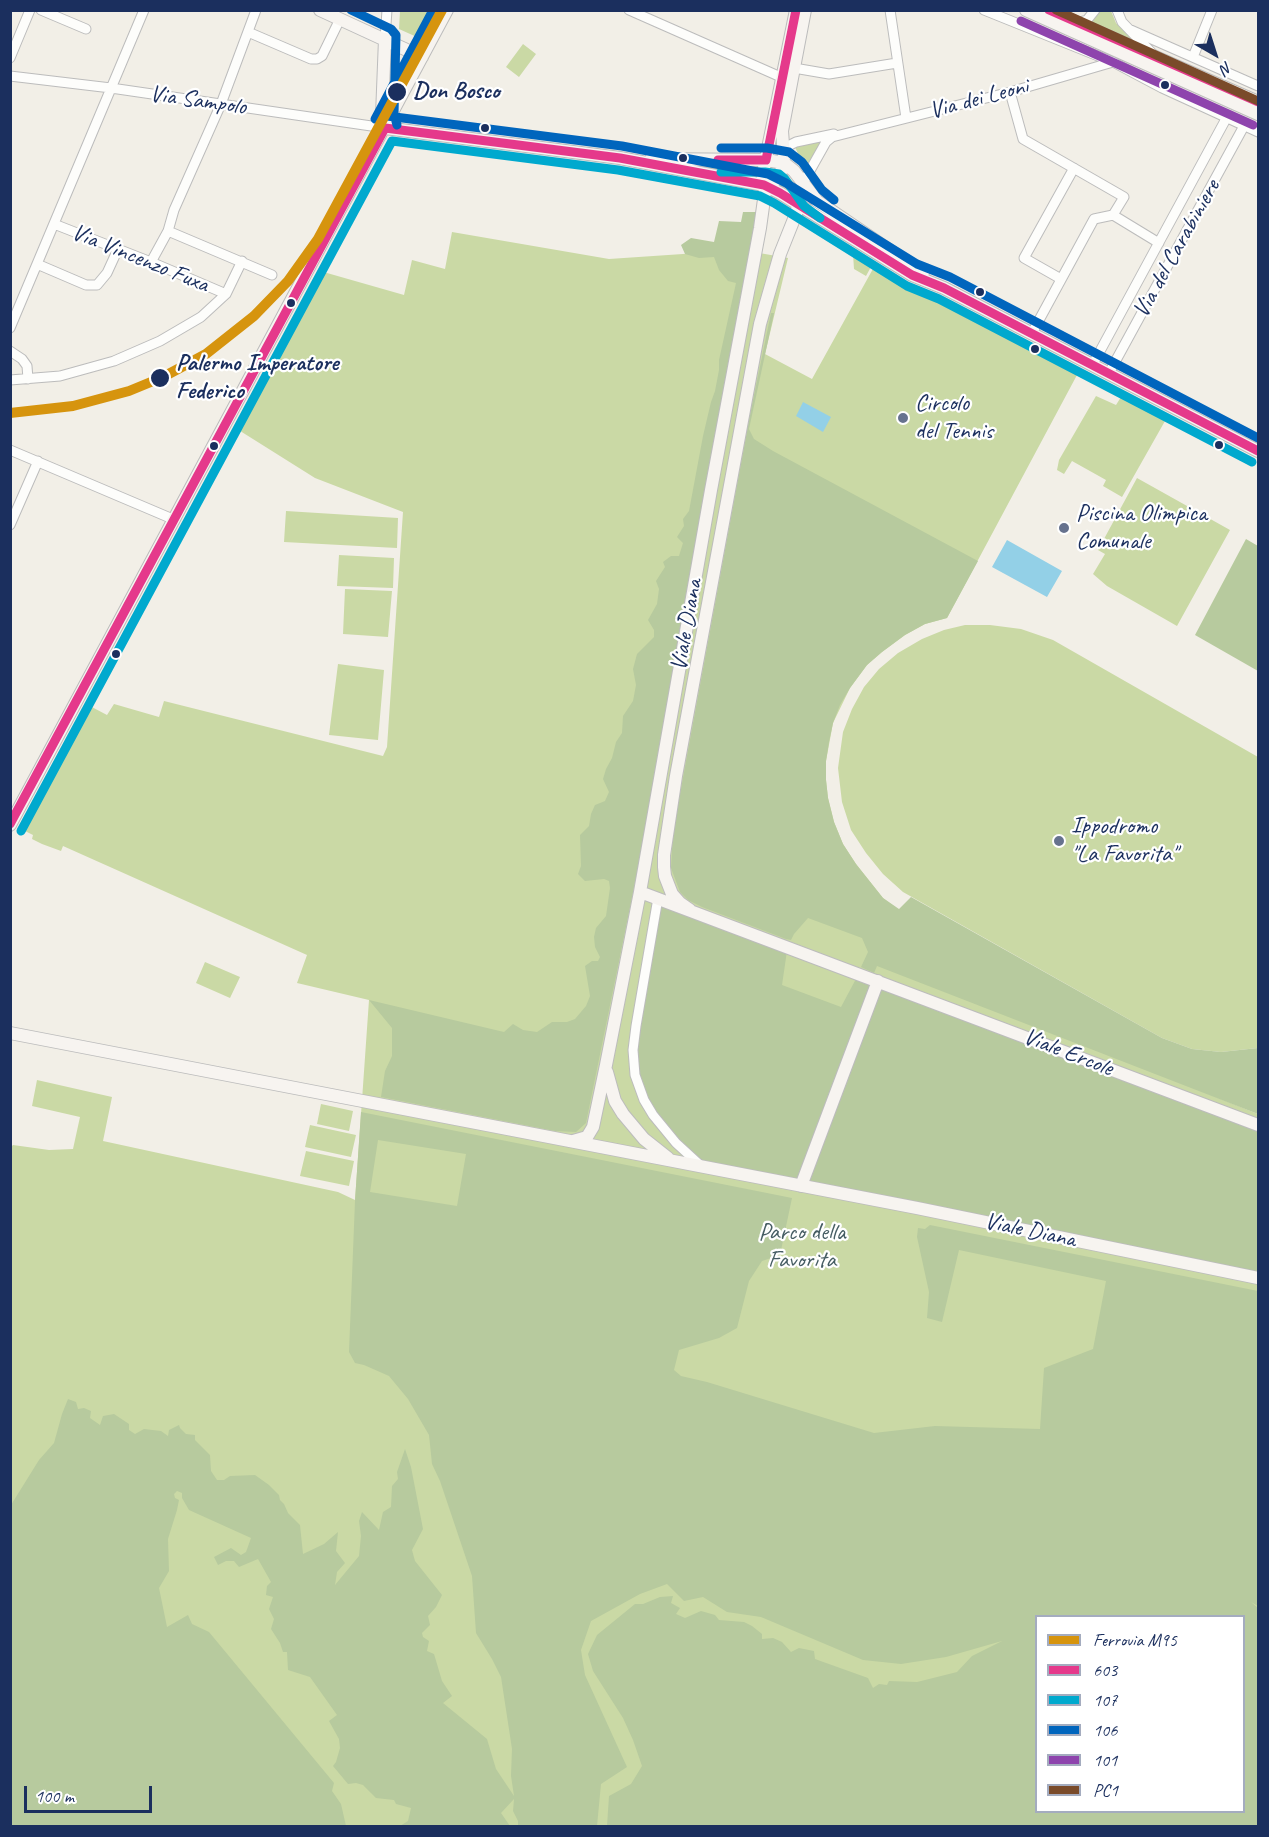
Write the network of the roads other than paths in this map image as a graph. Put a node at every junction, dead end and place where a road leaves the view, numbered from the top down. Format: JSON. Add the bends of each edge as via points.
{"nodes":[{"id":1,"x":41,"y":10,"type":"edge"},
{"id":2,"x":144,"y":10,"type":"edge"},
{"id":3,"x":256,"y":10,"type":"edge"},
{"id":4,"x":320,"y":10,"type":"edge"},
{"id":5,"x":387,"y":10,"type":"edge"},
{"id":6,"x":447,"y":10,"type":"edge"},
{"id":7,"x":629,"y":10,"type":"edge"},
{"id":8,"x":796,"y":10,"type":"edge"},
{"id":9,"x":805,"y":10,"type":"edge"},
{"id":10,"x":890,"y":10,"type":"edge"},
{"id":11,"x":984,"y":10,"type":"edge"},
{"id":12,"x":1026,"y":10,"type":"edge"},
{"id":13,"x":1048,"y":10,"type":"edge"},
{"id":14,"x":1095,"y":10,"type":"edge"},
{"id":15,"x":1117,"y":10,"type":"edge"},
{"id":16,"x":1212,"y":10,"type":"edge"},
{"id":17,"x":26,"y":12,"type":"edge"},
{"id":18,"x":340,"y":19,"type":"junction"},
{"id":19,"x":1076,"y":22,"type":"junction"},
{"id":20,"x":86,"y":29,"type":"dead end"},
{"id":21,"x":1131,"y":30,"type":"junction"},
{"id":22,"x":248,"y":32,"type":"junction"},
{"id":23,"x":385,"y":39,"type":"junction"},
{"id":24,"x":1113,"y":56,"type":"junction"},
{"id":25,"x":422,"y":57,"type":"junction"},
{"id":26,"x":1156,"y":57,"type":"junction"},
{"id":27,"x":1193,"y":57,"type":"junction"},
{"id":28,"x":10,"y":58,"type":"edge"},
{"id":29,"x":897,"y":63,"type":"junction"},
{"id":30,"x":794,"y":68,"type":"junction"},
{"id":31,"x":10,"y":76,"type":"edge"},
{"id":32,"x":783,"y":78,"type":"junction"},
{"id":33,"x":1258,"y":86,"type":"edge"},
{"id":34,"x":111,"y":88,"type":"junction"},
{"id":35,"x":1010,"y":92,"type":"junction"},
{"id":36,"x":1258,"y":102,"type":"edge"},
{"id":37,"x":221,"y":104,"type":"junction"},
{"id":38,"x":1258,"y":114,"type":"edge"},
{"id":39,"x":1227,"y":117,"type":"junction"},
{"id":40,"x":906,"y":118,"type":"junction"},
{"id":41,"x":1244,"y":126,"type":"junction"},
{"id":42,"x":385,"y":128,"type":"junction"},
{"id":43,"x":1258,"y":132,"type":"edge"},
{"id":44,"x":846,"y":133,"type":"junction"},
{"id":45,"x":771,"y":139,"type":"junction"},
{"id":46,"x":784,"y":148,"type":"junction"},
{"id":47,"x":620,"y":158,"type":"junction"},
{"id":48,"x":752,"y":160,"type":"junction"},
{"id":49,"x":766,"y":160,"type":"junction"},
{"id":50,"x":785,"y":165,"type":"junction"},
{"id":51,"x":1074,"y":168,"type":"junction"},
{"id":52,"x":764,"y":180,"type":"junction"},
{"id":53,"x":803,"y":183,"type":"junction"},
{"id":54,"x":799,"y":205,"type":"junction"},
{"id":55,"x":1113,"y":215,"type":"junction"},
{"id":56,"x":54,"y":224,"type":"junction"},
{"id":57,"x":168,"y":231,"type":"junction"},
{"id":58,"x":1159,"y":243,"type":"junction"},
{"id":59,"x":118,"y":249,"type":"junction"},
{"id":60,"x":242,"y":261,"type":"junction"},
{"id":61,"x":151,"y":262,"type":"junction"},
{"id":62,"x":37,"y":264,"type":"junction"},
{"id":63,"x":272,"y":275,"type":"dead end"},
{"id":64,"x":1061,"y":279,"type":"junction"},
{"id":65,"x":945,"y":288,"type":"junction"},
{"id":66,"x":226,"y":294,"type":"junction"},
{"id":67,"x":10,"y":328,"type":"edge"},
{"id":68,"x":1032,"y":333,"type":"junction"},
{"id":69,"x":10,"y":351,"type":"edge"},
{"id":70,"x":1093,"y":364,"type":"junction"},
{"id":71,"x":1109,"y":373,"type":"junction"},
{"id":72,"x":28,"y":379,"type":"junction"},
{"id":73,"x":10,"y":380,"type":"edge"},
{"id":74,"x":10,"y":450,"type":"edge"},
{"id":75,"x":1258,"y":451,"type":"edge"},
{"id":76,"x":38,"y":461,"type":"junction"},
{"id":77,"x":175,"y":520,"type":"junction"},
{"id":78,"x":10,"y":525,"type":"edge"},
{"id":79,"x":10,"y":825,"type":"edge"},
{"id":80,"x":640,"y":892,"type":"junction"},
{"id":81,"x":658,"y":898,"type":"junction"},
{"id":82,"x":690,"y":910,"type":"junction"},
{"id":83,"x":878,"y":981,"type":"junction"},
{"id":84,"x":10,"y":1033,"type":"edge"},
{"id":85,"x":606,"y":1065,"type":"junction"},
{"id":86,"x":1258,"y":1125,"type":"edge"},
{"id":87,"x":569,"y":1142,"type":"junction"},
{"id":88,"x":672,"y":1162,"type":"junction"},
{"id":89,"x":706,"y":1168,"type":"junction"},
{"id":90,"x":801,"y":1186,"type":"junction"},
{"id":91,"x":1258,"y":1278,"type":"edge"}],
"edges":[{"from":1,"to":20,"type":"street"},
{"from":2,"to":34,"type":"street"},
{"from":3,"to":22,"type":"street"},
{"from":4,"to":18,"type":"street"},
{"from":5,"to":23,"type":"street"},
{"from":6,"to":25,"type":"street"},
{"from":7,"to":32,"type":"street"},
{"from":8,"to":32,"type":"street","name":"Viale Diana"},
{"from":9,"to":30,"type":"street"},
{"from":10,"to":29,"type":"street"},
{"from":11,"to":24,"type":"street"},
{"from":12,"to":24,"type":"street"},
{"from":13,"to":19,"type":"street"},
{"from":14,"to":19,"type":"street","via":[[1087,20]]},
{"from":15,"to":21,"type":"street"},
{"from":16,"to":27,"type":"street"},
{"from":17,"to":28,"type":"street"},
{"from":18,"to":22,"type":"street","via":[[317,59]]},
{"from":18,"to":23,"type":"street"},
{"from":19,"to":26,"type":"street"},
{"from":21,"to":26,"type":"street"},
{"from":21,"to":27,"type":"street"},
{"from":22,"to":37,"type":"street"},
{"from":23,"to":25,"type":"street"},
{"from":23,"to":42,"type":"street"},
{"from":24,"to":35,"type":"street","name":"Via dei Leoni"},
{"from":24,"to":38,"type":"street"},
{"from":24,"to":39,"type":"street","via":[[1152,83]]},
{"from":25,"to":42,"type":"street"},
{"from":26,"to":36,"type":"street"},
{"from":27,"to":33,"type":"street"},
{"from":29,"to":30,"type":"street","via":[[829,74]]},
{"from":29,"to":40,"type":"street"},
{"from":30,"to":46,"type":"street","via":[[783,131]]},
{"from":31,"to":34,"type":"street","name":"Via Sampolo"},
{"from":32,"to":45,"type":"street","name":"Viale Diana"},
{"from":34,"to":37,"type":"street","name":"Via Sampolo"},
{"from":34,"to":56,"type":"street"},
{"from":35,"to":40,"type":"street","name":"Via dei Leoni"},
{"from":35,"to":51,"type":"street","via":[[1023,140]]},
{"from":37,"to":42,"type":"street","name":"Via Sampolo"},
{"from":37,"to":57,"type":"street"},
{"from":39,"to":41,"type":"street"},
{"from":39,"to":58,"type":"street","name":"Via del Carabiniere"},
{"from":40,"to":44,"type":"street","name":"Via dei Leoni"},
{"from":41,"to":43,"type":"street"},
{"from":41,"to":71,"type":"street","name":"Via del Carabiniere"},
{"from":42,"to":47,"type":"street"},
{"from":42,"to":77,"type":"street"},
{"from":44,"to":46,"type":"street","via":[[796,142]]},
{"from":44,"to":53,"type":"street","via":[[826,142]]},
{"from":45,"to":48,"type":"street","via":[[764,153]]},
{"from":45,"to":49,"type":"street","name":"Viale Diana"},
{"from":46,"to":50,"type":"street"},
{"from":47,"to":48,"type":"street"},
{"from":47,"to":52,"type":"street"},
{"from":48,"to":49,"type":"street"},
{"from":49,"to":50,"type":"street"},
{"from":49,"to":52,"type":"street","name":"Viale Diana"},
{"from":50,"to":52,"type":"street","via":[[770,184]]},
{"from":50,"to":53,"type":"street"},
{"from":51,"to":55,"type":"street","via":[[1124,197]]},
{"from":51,"to":64,"type":"street","via":[[1024,258]]},
{"from":52,"to":54,"type":"street"},
{"from":52,"to":80,"type":"street","name":"Viale Diana","via":[[760,228]]},
{"from":53,"to":54,"type":"street","name":"Viale Diana"},
{"from":53,"to":65,"type":"street","via":[[817,201]]},
{"from":54,"to":65,"type":"street","via":[[903,269]]},
{"from":54,"to":82,"type":"street","name":"Viale Diana","via":[[760,324],[664,855],[665,876],[672,894]]},
{"from":55,"to":58,"type":"street"},
{"from":55,"to":64,"type":"street","via":[[1094,219]]},
{"from":56,"to":59,"type":"street","name":"Via Vincenzo Fuxa"},
{"from":56,"to":62,"type":"street"},
{"from":57,"to":60,"type":"street"},
{"from":57,"to":61,"type":"street"},
{"from":58,"to":70,"type":"street","name":"Via del Carabiniere"},
{"from":59,"to":61,"type":"street","name":"Via Vincenzo Fuxa"},
{"from":59,"to":62,"type":"street","via":[[97,285],[86,285]]},
{"from":60,"to":63,"type":"street"},
{"from":60,"to":66,"type":"street"},
{"from":61,"to":66,"type":"street","name":"Via Vincenzo Fuxa"},
{"from":62,"to":67,"type":"street"},
{"from":64,"to":68,"type":"street"},
{"from":65,"to":68,"type":"street"},
{"from":66,"to":72,"type":"street","via":[[201,317],[160,342],[114,361]]},
{"from":68,"to":70,"type":"street"},
{"from":69,"to":72,"type":"street","via":[[27,366]]},
{"from":70,"to":71,"type":"street"},
{"from":71,"to":75,"type":"street"},
{"from":72,"to":73,"type":"street"},
{"from":74,"to":76,"type":"street"},
{"from":76,"to":77,"type":"street"},
{"from":76,"to":78,"type":"street"},
{"from":77,"to":79,"type":"street"},
{"from":80,"to":81,"type":"street","name":"Viale Ercole"},
{"from":80,"to":85,"type":"street","name":"Viale Diana"},
{"from":81,"to":82,"type":"street","name":"Viale Ercole"},
{"from":81,"to":89,"type":"street","name":"Viale Diana","via":[[636,1026],[635,1075],[653,1115],[683,1150]]},
{"from":82,"to":83,"type":"street","name":"Viale Ercole"},
{"from":83,"to":86,"type":"street","name":"Viale Ercole"},
{"from":83,"to":90,"type":"street"},
{"from":84,"to":87,"type":"street"},
{"from":85,"to":87,"type":"street","name":"Viale Diana","via":[[591,1133],[582,1140]]},
{"from":85,"to":88,"type":"street","name":"Viale Diana","via":[[610,1087],[623,1114],[644,1139]]},
{"from":87,"to":88,"type":"street","name":"Viale Diana"},
{"from":88,"to":89,"type":"street","name":"Viale Diana"},
{"from":89,"to":90,"type":"street","name":"Viale Diana"},
{"from":90,"to":91,"type":"street","name":"Viale Diana"}]}
